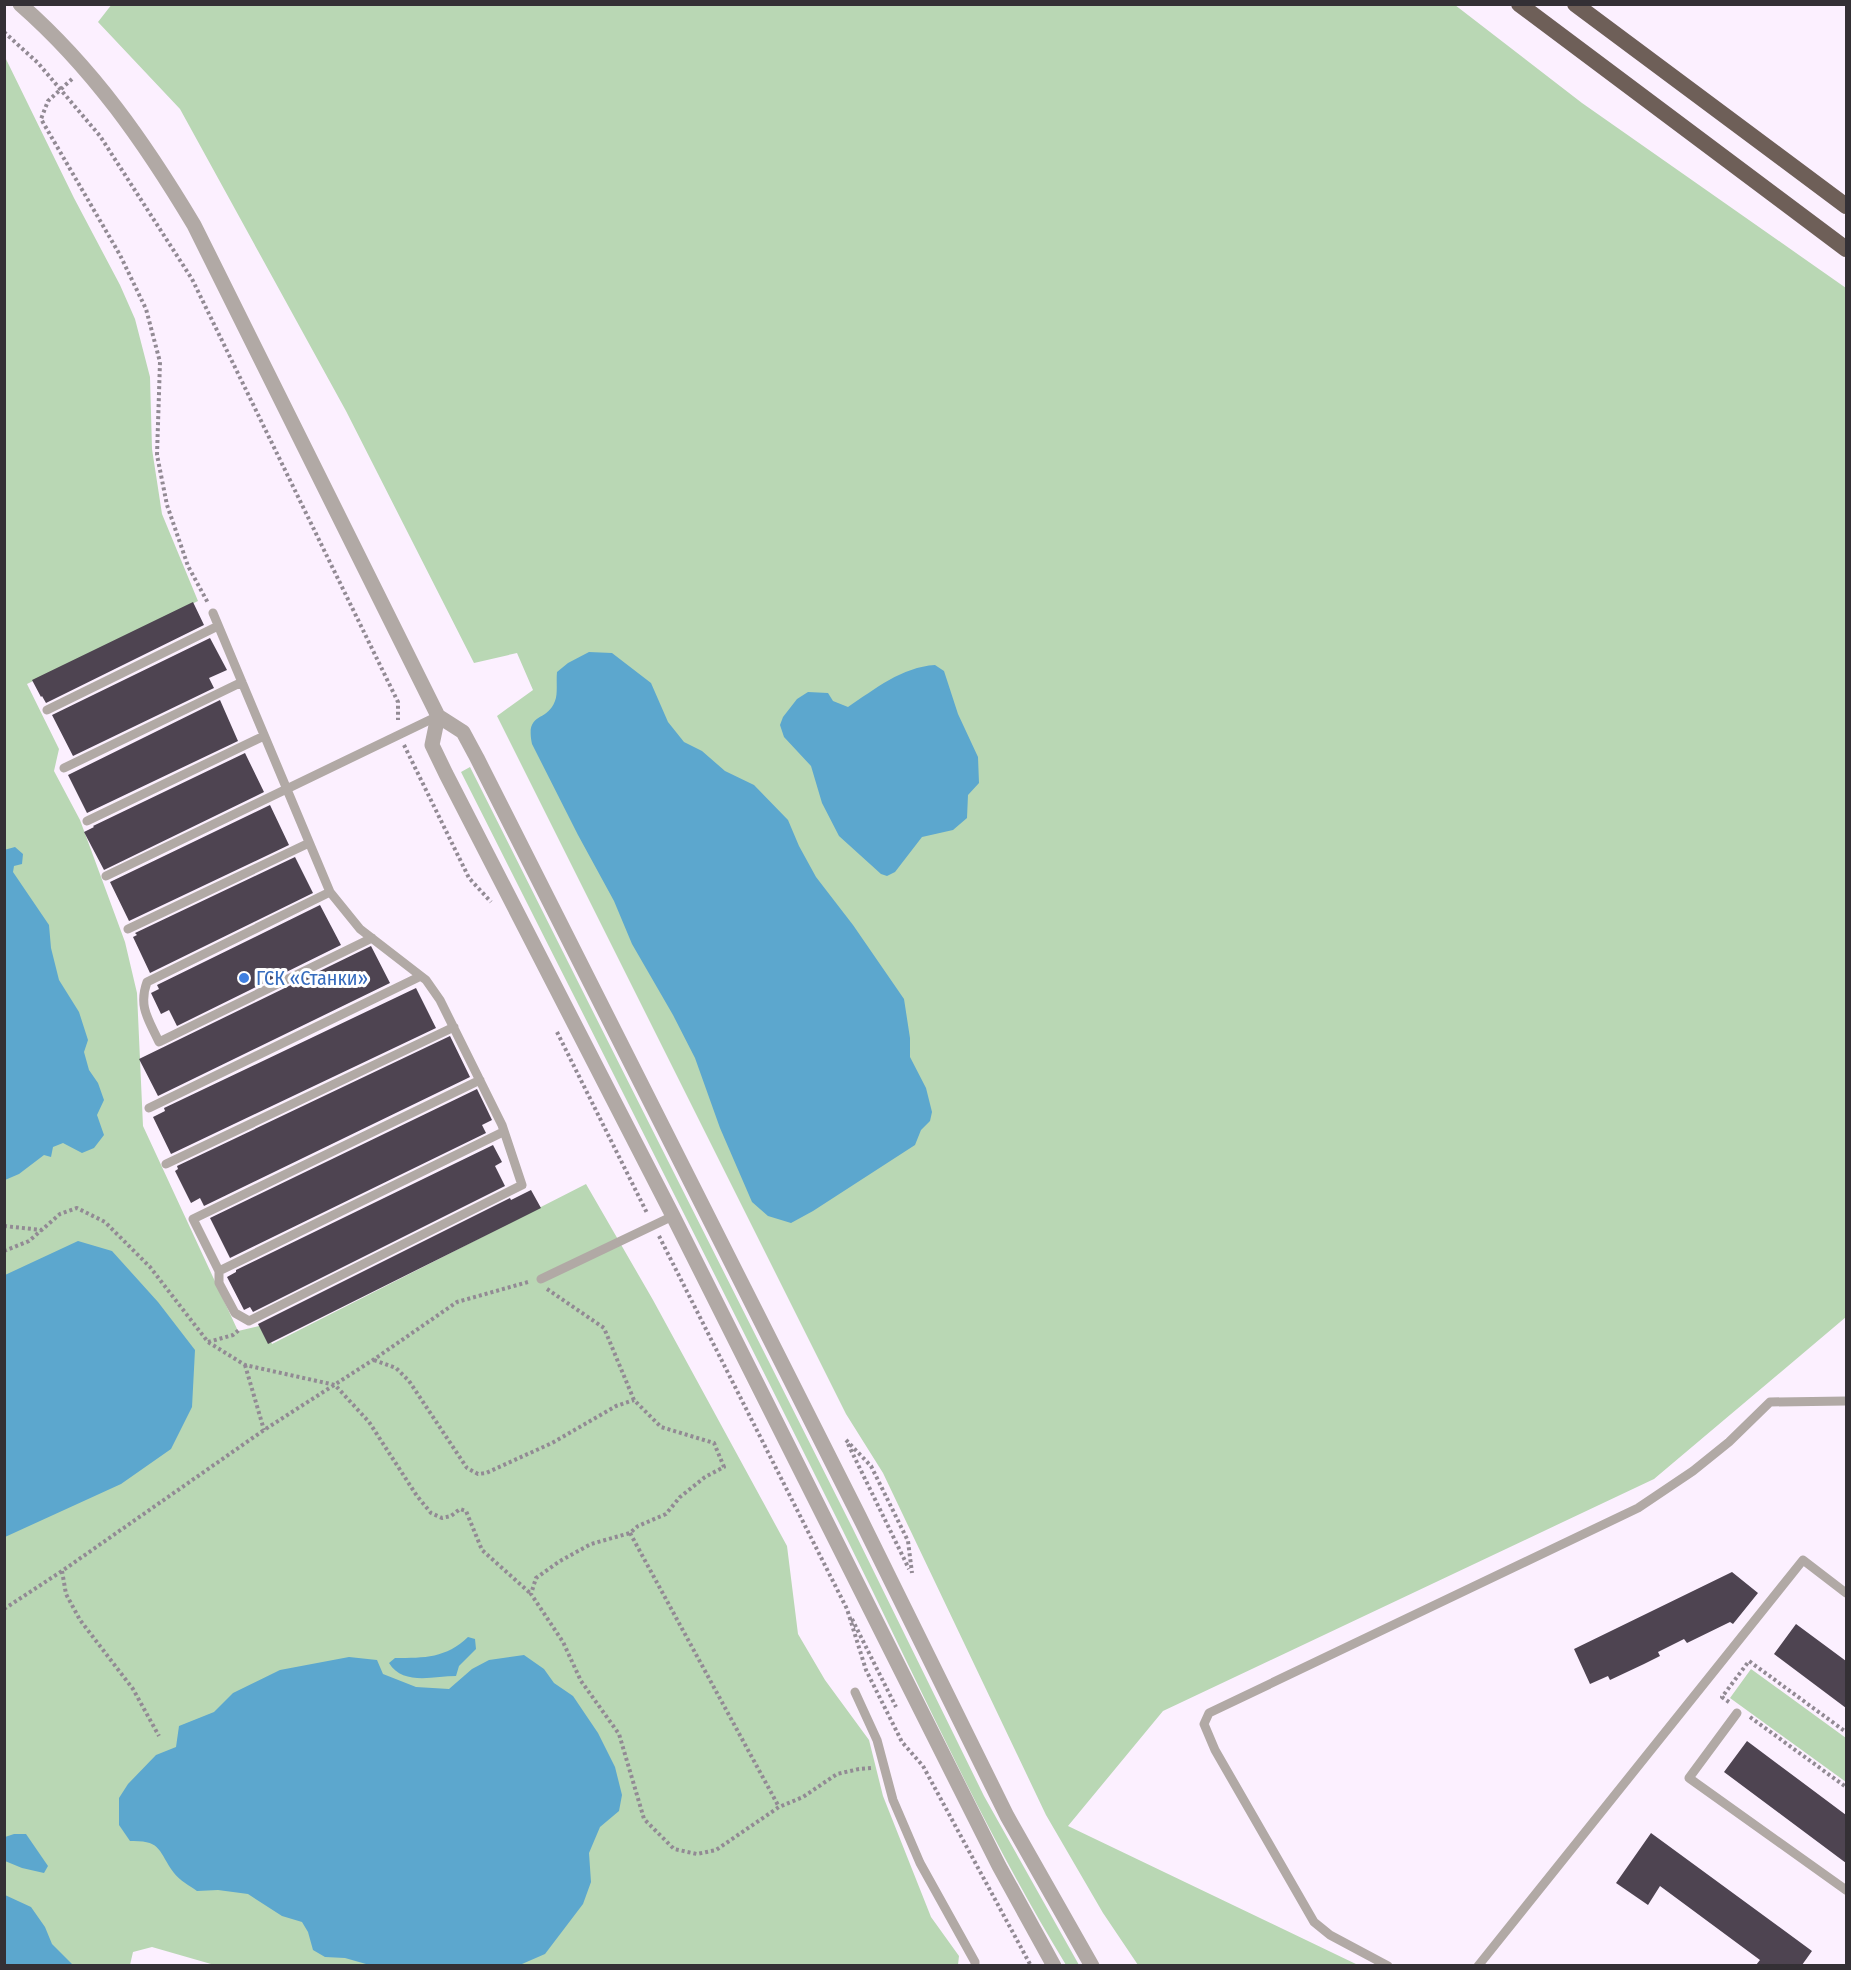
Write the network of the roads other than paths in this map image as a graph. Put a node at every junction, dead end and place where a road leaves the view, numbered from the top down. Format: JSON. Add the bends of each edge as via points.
{"nodes":[{"id":1,"x":20,"y":4,"type":"edge"},
{"id":2,"x":1519,"y":4,"type":"edge"},
{"id":3,"x":1575,"y":4,"type":"edge"},
{"id":4,"x":1846,"y":206,"type":"edge"},
{"id":5,"x":1846,"y":249,"type":"edge"},
{"id":6,"x":213,"y":613,"type":"road end"},
{"id":7,"x":218,"y":626,"type":"junction"},
{"id":8,"x":242,"y":682,"type":"junction"},
{"id":9,"x":47,"y":710,"type":"dead end"},
{"id":10,"x":438,"y":716,"type":"junction"},
{"id":11,"x":264,"y":736,"type":"junction"},
{"id":12,"x":64,"y":768,"type":"dead end"},
{"id":13,"x":286,"y":789,"type":"junction"},
{"id":14,"x":87,"y":821,"type":"dead end"},
{"id":15,"x":309,"y":843,"type":"junction"},
{"id":16,"x":106,"y":876,"type":"dead end"},
{"id":17,"x":330,"y":892,"type":"junction"},
{"id":18,"x":128,"y":929,"type":"dead end"},
{"id":19,"x":372,"y":938,"type":"junction"},
{"id":20,"x":421,"y":976,"type":"junction"},
{"id":21,"x":454,"y":1027,"type":"junction"},
{"id":22,"x":480,"y":1080,"type":"junction"},
{"id":23,"x":149,"y":1108,"type":"dead end"},
{"id":24,"x":503,"y":1132,"type":"junction"},
{"id":25,"x":165,"y":1164,"type":"dead end"},
{"id":26,"x":673,"y":1216,"type":"junction"},
{"id":27,"x":219,"y":1271,"type":"junction"},
{"id":28,"x":542,"y":1279,"type":"road end"},
{"id":29,"x":1846,"y":1401,"type":"edge"},
{"id":30,"x":1846,"y":1593,"type":"edge"},
{"id":31,"x":855,"y":1692,"type":"dead end"},
{"id":32,"x":1737,"y":1713,"type":"dead end"},
{"id":33,"x":1846,"y":1890,"type":"edge"},
{"id":34,"x":975,"y":1965,"type":"edge"},
{"id":35,"x":1054,"y":1965,"type":"edge"},
{"id":36,"x":1092,"y":1965,"type":"edge"},
{"id":37,"x":1388,"y":1965,"type":"edge"},
{"id":38,"x":1478,"y":1965,"type":"edge"}],
"edges":[{"from":1,"to":10,"type":"street","via":[[117,107],[194,225]]},
{"from":2,"to":5,"type":"highway"},
{"from":3,"to":4,"type":"highway"},
{"from":6,"to":7,"type":"lane"},
{"from":7,"to":8,"type":"lane"},
{"from":7,"to":9,"type":"lane"},
{"from":8,"to":11,"type":"lane"},
{"from":8,"to":12,"type":"lane"},
{"from":10,"to":13,"type":"lane"},
{"from":10,"to":26,"type":"street","via":[[432,745]]},
{"from":10,"to":36,"type":"street","via":[[463,732],[477,758],[1007,1816]]},
{"from":11,"to":13,"type":"lane"},
{"from":11,"to":14,"type":"lane"},
{"from":13,"to":15,"type":"lane"},
{"from":13,"to":16,"type":"lane"},
{"from":15,"to":17,"type":"lane"},
{"from":15,"to":18,"type":"lane"},
{"from":17,"to":19,"type":"lane"},
{"from":17,"to":19,"type":"lane","via":[[147,982],[142,995],[146,1016],[159,1042]]},
{"from":19,"to":20,"type":"lane"},
{"from":20,"to":21,"type":"lane"},
{"from":20,"to":23,"type":"lane"},
{"from":21,"to":22,"type":"lane"},
{"from":21,"to":25,"type":"lane"},
{"from":22,"to":24,"type":"lane"},
{"from":22,"to":27,"type":"lane","via":[[193,1219]]},
{"from":24,"to":27,"type":"lane"},
{"from":24,"to":27,"type":"lane","via":[[522,1185],[249,1321],[235,1313],[219,1283]]},
{"from":26,"to":28,"type":"lane"},
{"from":26,"to":35,"type":"street","via":[[994,1856]]},
{"from":29,"to":37,"type":"lane","via":[[1770,1402],[1729,1443],[1638,1508],[1209,1713],[1204,1724],[1215,1750],[1314,1922],[1330,1935]]},
{"from":30,"to":38,"type":"lane","via":[[1803,1560]]},
{"from":31,"to":34,"type":"lane","via":[[920,1863]]},
{"from":32,"to":33,"type":"lane","via":[[1689,1778]]}]}
